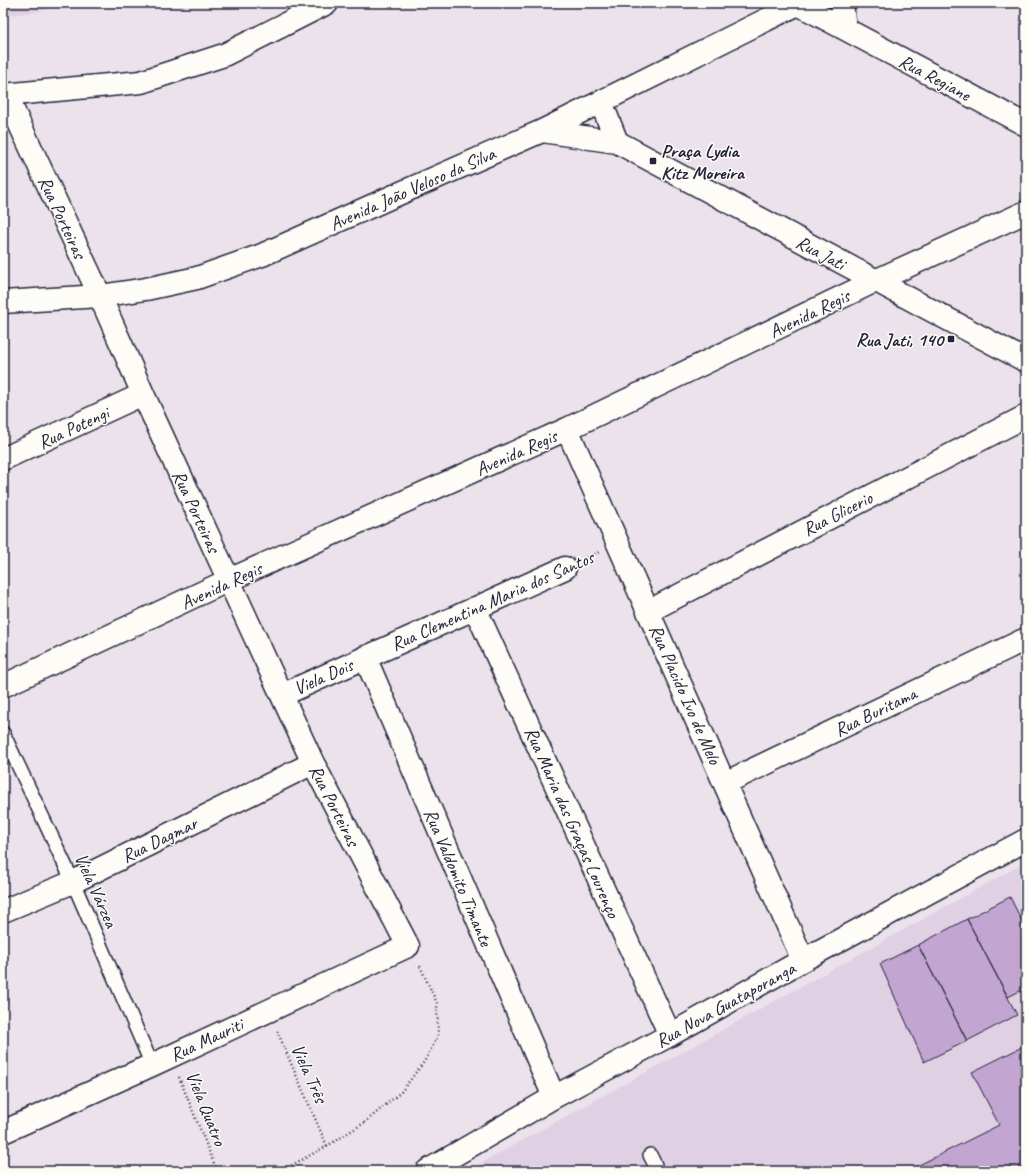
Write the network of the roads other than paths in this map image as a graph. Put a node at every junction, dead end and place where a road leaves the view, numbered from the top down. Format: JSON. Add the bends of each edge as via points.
{"nodes":[{"id":1,"x":327,"y":3,"type":"edge"},
{"id":2,"x":842,"y":3,"type":"edge"},
{"id":3,"x":799,"y":4,"type":"edge"},
{"id":4,"x":844,"y":29,"type":"junction"},
{"id":5,"x":4,"y":95,"type":"edge"},
{"id":6,"x":600,"y":102,"type":"junction"},
{"id":7,"x":1026,"y":125,"type":"edge"},
{"id":8,"x":542,"y":131,"type":"junction"},
{"id":9,"x":617,"y":142,"type":"junction"},
{"id":10,"x":1026,"y":212,"type":"edge"},
{"id":11,"x":875,"y":281,"type":"junction"},
{"id":12,"x":100,"y":296,"type":"junction"},
{"id":13,"x":3,"y":302,"type":"edge"},
{"id":14,"x":1026,"y":361,"type":"edge"},
{"id":15,"x":143,"y":394,"type":"junction"},
{"id":16,"x":1026,"y":416,"type":"edge"},
{"id":17,"x":567,"y":429,"type":"junction"},
{"id":18,"x":3,"y":459,"type":"edge"},
{"id":19,"x":565,"y":568,"type":"road end"},
{"id":20,"x":229,"y":580,"type":"junction"},
{"id":21,"x":475,"y":608,"type":"junction"},
{"id":22,"x":649,"y":611,"type":"junction"},
{"id":23,"x":1026,"y":639,"type":"edge"},
{"id":24,"x":365,"y":657,"type":"junction"},
{"id":25,"x":3,"y":686,"type":"edge"},
{"id":26,"x":282,"y":695,"type":"junction"},
{"id":27,"x":3,"y":733,"type":"edge"},
{"id":28,"x":313,"y":763,"type":"junction"},
{"id":29,"x":725,"y":783,"type":"junction"},
{"id":30,"x":1026,"y":840,"type":"edge"},
{"id":31,"x":73,"y":882,"type":"junction"},
{"id":32,"x":3,"y":911,"type":"edge"},
{"id":33,"x":408,"y":946,"type":"joint"},
{"id":34,"x":803,"y":960,"type":"junction"},
{"id":35,"x":670,"y":1035,"type":"junction"},
{"id":36,"x":161,"y":1060,"type":"junction"},
{"id":37,"x":554,"y":1096,"type":"junction"},
{"id":38,"x":3,"y":1132,"type":"edge"},
{"id":39,"x":650,"y":1155,"type":"dead end"},
{"id":40,"x":427,"y":1171,"type":"edge"},
{"id":41,"x":654,"y":1171,"type":"edge"}],
"edges":[{"from":1,"to":5,"type":"street","via":[[224,55],[140,82]]},
{"from":2,"to":4,"type":"street"},
{"from":3,"to":4,"type":"street","name":"Rua Regiane"},
{"from":3,"to":6,"type":"street","name":"Avenida João Veloso da Silva"},
{"from":4,"to":7,"type":"street","name":"Rua Regiane"},
{"from":5,"to":12,"type":"street","name":"Rua Porteiras"},
{"from":6,"to":8,"type":"street","name":"Avenida João Veloso da Silva"},
{"from":6,"to":9,"type":"street"},
{"from":8,"to":9,"type":"street","name":"Rua Jati"},
{"from":8,"to":12,"type":"street","name":"Avenida João Veloso da Silva","via":[[262,255],[197,278]]},
{"from":9,"to":11,"type":"street","name":"Rua Jati"},
{"from":10,"to":11,"type":"street","name":"Avenida Regis"},
{"from":11,"to":14,"type":"street","name":"Rua Jati"},
{"from":11,"to":17,"type":"street","name":"Avenida Regis"},
{"from":12,"to":13,"type":"street","name":"Avenida João Veloso da Silva"},
{"from":12,"to":15,"type":"street","name":"Rua Porteiras"},
{"from":15,"to":18,"type":"street","name":"Rua Potengi"},
{"from":15,"to":20,"type":"street","name":"Rua Porteiras"},
{"from":16,"to":22,"type":"street","name":"Rua Glicerio"},
{"from":17,"to":20,"type":"street","name":"Avenida Regis"},
{"from":17,"to":22,"type":"street","name":"Rua Placido Ivo de Melo"},
{"from":19,"to":21,"type":"street","name":"Rua Clementina Maria dos Santos"},
{"from":20,"to":25,"type":"street","name":"Avenida Regis"},
{"from":20,"to":26,"type":"street","name":"Rua Porteiras"},
{"from":21,"to":24,"type":"street","name":"Rua Clementina Maria dos Santos"},
{"from":21,"to":35,"type":"street","name":"Rua Maria das Graças Lourenço"},
{"from":22,"to":29,"type":"street","name":"Rua Placido Ivo de Melo"},
{"from":23,"to":29,"type":"street","name":"Rua Buritama"},
{"from":24,"to":26,"type":"street","name":"Viela Dois"},
{"from":24,"to":37,"type":"street","name":"Rua Valdomito Timante"},
{"from":26,"to":28,"type":"street","name":"Rua Porteiras"},
{"from":27,"to":31,"type":"lane","name":"Viela Várzea"},
{"from":28,"to":31,"type":"street","name":"Rua Dagmar"},
{"from":28,"to":33,"type":"street","name":"Rua Porteiras"},
{"from":29,"to":34,"type":"street","name":"Rua Placido Ivo de Melo"},
{"from":30,"to":34,"type":"street","name":"Rua Nova Guataporanga"},
{"from":31,"to":32,"type":"street","name":"Rua Dagmar"},
{"from":31,"to":36,"type":"lane","name":"Viela Várzea"},
{"from":33,"to":36,"type":"street","name":"Rua Mauriti"},
{"from":34,"to":35,"type":"street","name":"Rua Nova Guataporanga"},
{"from":35,"to":37,"type":"street","name":"Rua Nova Guataporanga"},
{"from":36,"to":38,"type":"street","name":"Rua Mauriti"},
{"from":37,"to":40,"type":"street","name":"Rua Nova Guataporanga"},
{"from":39,"to":41,"type":"lane","via":[[655,1165]]}]}
